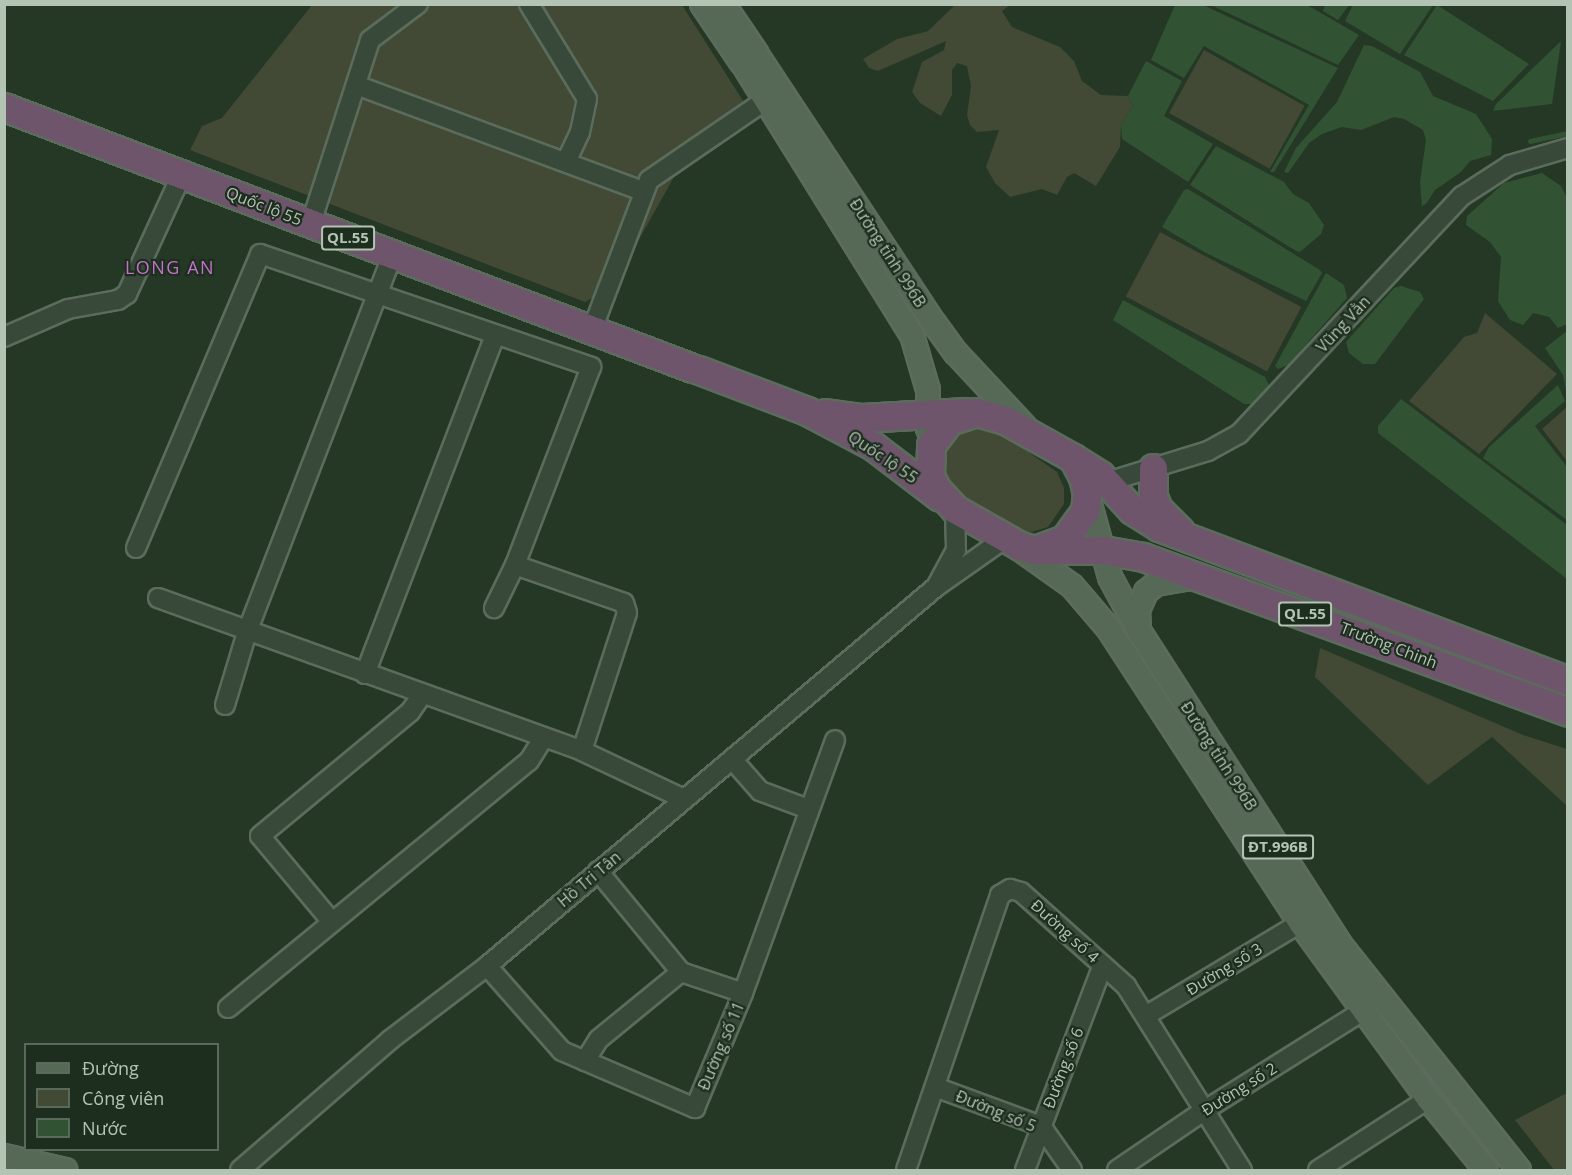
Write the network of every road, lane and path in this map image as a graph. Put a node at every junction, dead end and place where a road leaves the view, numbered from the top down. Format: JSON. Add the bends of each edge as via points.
{"nodes":[{"id":1,"x":418,"y":4,"type":"edge"},
{"id":2,"x":529,"y":4,"type":"edge"},
{"id":3,"x":702,"y":4,"type":"edge"},
{"id":4,"x":723,"y":4,"type":"edge"},
{"id":5,"x":751,"y":61,"type":"junction"},
{"id":6,"x":356,"y":85,"type":"junction"},
{"id":7,"x":766,"y":100,"type":"junction"},
{"id":8,"x":4,"y":107,"type":"edge"},
{"id":9,"x":1568,"y":148,"type":"edge"},
{"id":10,"x":567,"y":162,"type":"junction"},
{"id":11,"x":182,"y":174,"type":"junction"},
{"id":12,"x":642,"y":191,"type":"junction"},
{"id":13,"x":311,"y":223,"type":"junction"},
{"id":14,"x":392,"y":256,"type":"junction"},
{"id":15,"x":376,"y":295,"type":"junction"},
{"id":16,"x":592,"y":330,"type":"junction"},
{"id":17,"x":495,"y":336,"type":"junction"},
{"id":18,"x":4,"y":337,"type":"edge"},
{"id":19,"x":807,"y":411,"type":"junction"},
{"id":20,"x":928,"y":412,"type":"junction"},
{"id":21,"x":977,"y":412,"type":"junction"},
{"id":22,"x":1032,"y":434,"type":"junction"},
{"id":23,"x":928,"y":454,"type":"junction"},
{"id":24,"x":1153,"y":468,"type":"junction"},
{"id":25,"x":1097,"y":488,"type":"junction"},
{"id":26,"x":955,"y":508,"type":"junction"},
{"id":27,"x":1004,"y":539,"type":"junction"},
{"id":28,"x":1193,"y":541,"type":"junction"},
{"id":29,"x":136,"y":548,"type":"dead end"},
{"id":30,"x":1035,"y":550,"type":"junction"},
{"id":31,"x":1103,"y":550,"type":"junction"},
{"id":32,"x":515,"y":565,"type":"junction"},
{"id":33,"x":1200,"y":577,"type":"junction"},
{"id":34,"x":936,"y":587,"type":"junction"},
{"id":35,"x":158,"y":598,"type":"dead end"},
{"id":36,"x":494,"y":608,"type":"dead end"},
{"id":37,"x":1139,"y":631,"type":"junction"},
{"id":38,"x":247,"y":632,"type":"junction"},
{"id":39,"x":364,"y":674,"type":"junction"},
{"id":40,"x":1568,"y":681,"type":"edge"},
{"id":41,"x":422,"y":694,"type":"junction"},
{"id":42,"x":225,"y":705,"type":"dead end"},
{"id":43,"x":1568,"y":712,"type":"edge"},
{"id":44,"x":543,"y":739,"type":"junction"},
{"id":45,"x":835,"y":740,"type":"dead end"},
{"id":46,"x":582,"y":751,"type":"junction"},
{"id":47,"x":732,"y":759,"type":"junction"},
{"id":48,"x":684,"y":799,"type":"junction"},
{"id":49,"x":808,"y":809,"type":"junction"},
{"id":50,"x":598,"y":871,"type":"junction"},
{"id":51,"x":332,"y":922,"type":"junction"},
{"id":52,"x":1300,"y":922,"type":"junction"},
{"id":53,"x":1103,"y":965,"type":"junction"},
{"id":54,"x":487,"y":966,"type":"junction"},
{"id":55,"x":681,"y":972,"type":"junction"},
{"id":56,"x":744,"y":993,"type":"junction"},
{"id":57,"x":228,"y":1008,"type":"dead end"},
{"id":58,"x":1363,"y":1011,"type":"junction"},
{"id":59,"x":1147,"y":1015,"type":"junction"},
{"id":60,"x":585,"y":1061,"type":"junction"},
{"id":61,"x":935,"y":1087,"type":"junction"},
{"id":62,"x":1428,"y":1099,"type":"junction"},
{"id":63,"x":1205,"y":1110,"type":"junction"},
{"id":64,"x":1041,"y":1126,"type":"junction"},
{"id":65,"x":4,"y":1156,"type":"edge"},
{"id":66,"x":28,"y":1166,"type":"edge"},
{"id":67,"x":65,"y":1170,"type":"edge"},
{"id":68,"x":240,"y":1170,"type":"edge"},
{"id":69,"x":906,"y":1170,"type":"edge"},
{"id":70,"x":1025,"y":1170,"type":"edge"},
{"id":71,"x":1072,"y":1170,"type":"edge"},
{"id":72,"x":1117,"y":1170,"type":"edge"},
{"id":73,"x":1242,"y":1170,"type":"edge"},
{"id":74,"x":1318,"y":1170,"type":"edge"},
{"id":75,"x":1486,"y":1170,"type":"edge"},
{"id":76,"x":1519,"y":1170,"type":"edge"}],
"edges":[{"from":1,"to":6,"type":"street","via":[[370,40]]},
{"from":2,"to":10,"type":"street","via":[[587,99],[583,122]]},
{"from":3,"to":5,"type":"main road","name":"Đường tỉnh 996B"},
{"from":4,"to":5,"type":"main road","name":"Đường tỉnh 996B"},
{"from":5,"to":7,"type":"main road","name":"Đường tỉnh 996B"},
{"from":5,"to":22,"type":"main road","name":"Đường tỉnh 996B","via":[[934,323],[975,375]]},
{"from":6,"to":10,"type":"street"},
{"from":6,"to":13,"type":"street"},
{"from":7,"to":12,"type":"street","via":[[660,170]]},
{"from":7,"to":20,"type":"main road","name":"Đường tỉnh 996B","via":[[908,327],[922,360]]},
{"from":8,"to":11,"type":"highway","name":"Quốc lộ 55","number":"QL.55"},
{"from":9,"to":24,"type":"street","name":"Vũng Vằn","via":[[1520,161],[1472,188],[1239,434],[1208,451]]},
{"from":10,"to":12,"type":"street"},
{"from":11,"to":13,"type":"highway","name":"Quốc lộ 55","number":"QL.55"},
{"from":11,"to":18,"type":"street","via":[[127,294],[118,300],[68,309]]},
{"from":12,"to":16,"type":"street"},
{"from":13,"to":14,"type":"highway","name":"Quốc lộ 55","number":"QL.55"},
{"from":14,"to":15,"type":"street"},
{"from":14,"to":16,"type":"highway","name":"Quốc lộ 55","number":"QL.55"},
{"from":15,"to":17,"type":"street"},
{"from":15,"to":29,"type":"street","via":[[260,254]]},
{"from":15,"to":38,"type":"street"},
{"from":16,"to":19,"type":"highway","name":"Quốc lộ 55","number":"QL.55"},
{"from":17,"to":32,"type":"street","via":[[591,367]]},
{"from":17,"to":39,"type":"street"},
{"from":19,"to":20,"type":"highway","name":"Quốc lộ 55","number":"QL.55","via":[[862,418]]},
{"from":19,"to":26,"type":"highway","name":"Quốc lộ 55","number":"QL.55","via":[[873,446]]},
{"from":20,"to":21,"type":"highway","name":"Quốc lộ 55","number":"QL.55"},
{"from":20,"to":23,"type":"main road","name":"Đường tỉnh 996B"},
{"from":21,"to":22,"type":"highway","via":[[991,413]]},
{"from":21,"to":23,"type":"highway","via":[[949,421],[938,431]]},
{"from":22,"to":25,"type":"highway","name":"Trường Chinh","number":"QL.55","via":[[1073,458]]},
{"from":23,"to":26,"type":"highway","via":[[934,483]]},
{"from":24,"to":25,"type":"street","name":"Vũng Vằn"},
{"from":24,"to":28,"type":"highway","via":[[1153,496],[1158,509]]},
{"from":25,"to":28,"type":"highway","name":"Trường Chinh","number":"QL.55","via":[[1145,520]]},
{"from":25,"to":30,"type":"highway","via":[[1077,527],[1065,539]]},
{"from":25,"to":31,"type":"main road","name":"Đường tỉnh 996B","number":"ĐT.996B"},
{"from":26,"to":27,"type":"highway"},
{"from":26,"to":34,"type":"street","via":[[956,550]]},
{"from":27,"to":30,"type":"highway"},
{"from":27,"to":34,"type":"street","name":"Hồ Tri Tân"},
{"from":27,"to":52,"type":"main road","name":"Đường tỉnh 996B","number":"ĐT.996B","via":[[1072,586],[1108,628]]},
{"from":28,"to":40,"type":"highway","name":"Trường Chinh","number":"QL.55"},
{"from":30,"to":31,"type":"highway","name":"Trường Chinh","number":"QL.55"},
{"from":31,"to":33,"type":"highway","name":"Trường Chinh","number":"QL.55","via":[[1143,557]]},
{"from":31,"to":37,"type":"main road","name":"Đường tỉnh 996B","number":"ĐT.996B","via":[[1110,577]]},
{"from":32,"to":36,"type":"street"},
{"from":32,"to":46,"type":"street","via":[[624,603],[627,613]]},
{"from":33,"to":37,"type":"main road","via":[[1172,579],[1146,592],[1138,610]]},
{"from":33,"to":43,"type":"highway","name":"Trường Chinh","number":"QL.55"},
{"from":34,"to":47,"type":"street","name":"Hồ Tri Tân"},
{"from":35,"to":38,"type":"street"},
{"from":37,"to":76,"type":"main road","name":"Đường tỉnh 996B","number":"ĐT.996B","via":[[1339,943]]},
{"from":38,"to":39,"type":"street"},
{"from":38,"to":42,"type":"street"},
{"from":39,"to":41,"type":"street"},
{"from":41,"to":44,"type":"street"},
{"from":41,"to":51,"type":"street","via":[[410,712],[260,836]]},
{"from":44,"to":46,"type":"street"},
{"from":44,"to":51,"type":"street","via":[[529,761]]},
{"from":45,"to":49,"type":"street","name":"Đường số 11"},
{"from":46,"to":48,"type":"street"},
{"from":47,"to":48,"type":"street","name":"Hồ Tri Tân"},
{"from":47,"to":49,"type":"street","via":[[760,791]]},
{"from":48,"to":50,"type":"street","name":"Hồ Tri Tân"},
{"from":49,"to":56,"type":"street","name":"Đường số 11"},
{"from":50,"to":54,"type":"street","name":"Hồ Tri Tân"},
{"from":50,"to":55,"type":"street"},
{"from":51,"to":57,"type":"street"},
{"from":52,"to":58,"type":"main road","name":"Đường tỉnh 996B","number":"ĐT.996B"},
{"from":52,"to":59,"type":"street","name":"Đường số 3"},
{"from":53,"to":59,"type":"street","name":"Đường số 4","via":[[1126,986]]},
{"from":53,"to":61,"type":"street","name":"Đường số 4","via":[[1021,892],[1010,889],[1000,895]]},
{"from":53,"to":64,"type":"street","name":"Đường số 6"},
{"from":54,"to":60,"type":"street","name":"Đường số 11","via":[[562,1051]]},
{"from":54,"to":68,"type":"street","name":"Hồ Tri Tân","via":[[390,1040]]},
{"from":55,"to":56,"type":"street"},
{"from":55,"to":60,"type":"street","via":[[599,1040]]},
{"from":56,"to":60,"type":"street","name":"Đường số 11","via":[[695,1108]]},
{"from":58,"to":62,"type":"main road","name":"Đường tỉnh 996B","number":"ĐT.996B"},
{"from":58,"to":63,"type":"street","name":"Đường số 2"},
{"from":59,"to":63,"type":"street","name":"Đường số 4"},
{"from":61,"to":64,"type":"street","name":"Đường số 5"},
{"from":61,"to":69,"type":"street","name":"Đường số 4"},
{"from":62,"to":74,"type":"street"},
{"from":62,"to":75,"type":"main road","name":"Đường tỉnh 996B","number":"ĐT.996B"},
{"from":63,"to":72,"type":"street","name":"Đường số 2"},
{"from":63,"to":73,"type":"street","name":"Đường số 4"},
{"from":64,"to":70,"type":"street","name":"Đường số 6"},
{"from":64,"to":71,"type":"street","name":"Đường số 5"},
{"from":65,"to":66,"type":"main road"},
{"from":66,"to":67,"type":"main road"}]}
